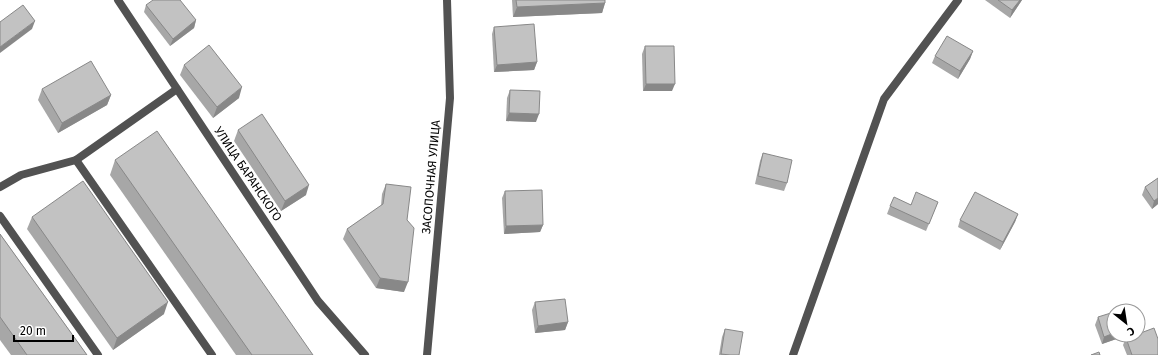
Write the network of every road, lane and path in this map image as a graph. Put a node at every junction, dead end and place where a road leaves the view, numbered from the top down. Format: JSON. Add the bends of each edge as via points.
{"nodes":[{"id":1,"x":118,"y":0,"type":"edge"},
{"id":2,"x":446,"y":0,"type":"edge"},
{"id":3,"x":958,"y":0,"type":"edge"},
{"id":4,"x":177,"y":89,"type":"junction"},
{"id":5,"x":76,"y":160,"type":"junction"},
{"id":6,"x":0,"y":187,"type":"edge"},
{"id":7,"x":0,"y":216,"type":"edge"},
{"id":8,"x":98,"y":355,"type":"edge"},
{"id":9,"x":212,"y":355,"type":"edge"},
{"id":10,"x":365,"y":355,"type":"edge"},
{"id":11,"x":427,"y":355,"type":"edge"},
{"id":12,"x":793,"y":355,"type":"edge"}],
"edges":[{"from":1,"to":4,"type":"street","name":"УЛИЦА БАРАНСКОГО"},
{"from":2,"to":11,"type":"street","name":"ЗАСОПОЧНАЯ УЛИЦА","via":[[450,98]]},
{"from":3,"to":12,"type":"street","via":[[884,99]]},
{"from":4,"to":5,"type":"street"},
{"from":4,"to":10,"type":"street","name":"УЛИЦА БАРАНСКОГО","via":[[318,301]]},
{"from":5,"to":6,"type":"street","via":[[21,174]]},
{"from":5,"to":9,"type":"street"},
{"from":7,"to":8,"type":"street"}]}
